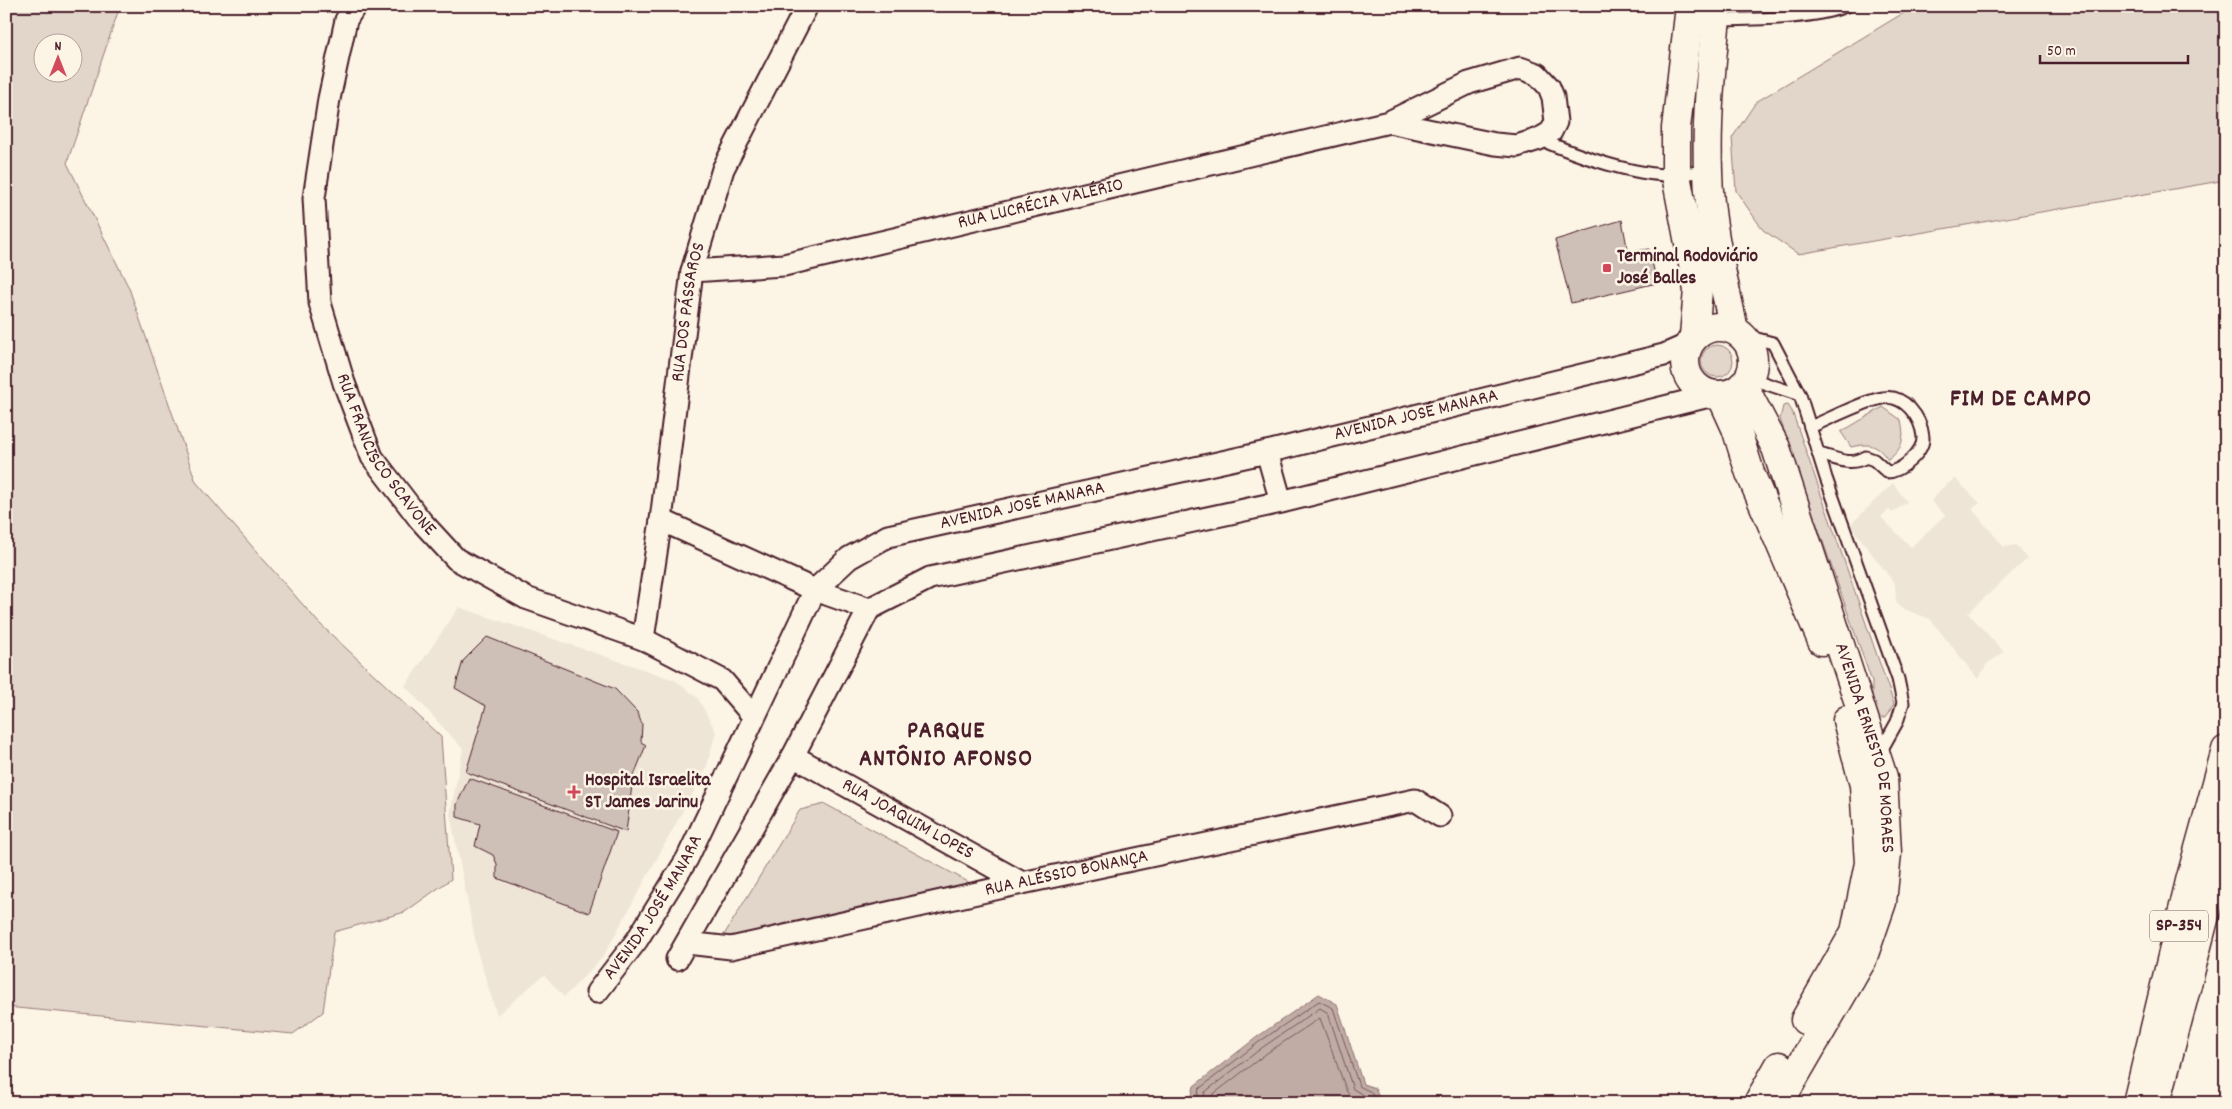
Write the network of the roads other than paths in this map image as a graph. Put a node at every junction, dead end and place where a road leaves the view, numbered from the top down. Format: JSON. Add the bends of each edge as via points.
{"nodes":[{"id":1,"x":355,"y":6,"type":"edge"},
{"id":2,"x":807,"y":6,"type":"edge"},
{"id":3,"x":1690,"y":6,"type":"edge"},
{"id":4,"x":1846,"y":6,"type":"edge"},
{"id":5,"x":1716,"y":13,"type":"edge"},
{"id":6,"x":1389,"y":122,"type":"junction"},
{"id":7,"x":1539,"y":139,"type":"junction"},
{"id":8,"x":1708,"y":170,"type":"junction"},
{"id":9,"x":1676,"y":175,"type":"junction"},
{"id":10,"x":692,"y":270,"type":"junction"},
{"id":11,"x":1738,"y":332,"type":"junction"},
{"id":12,"x":1691,"y":340,"type":"junction"},
{"id":13,"x":1732,"y":388,"type":"junction"},
{"id":14,"x":1800,"y":395,"type":"junction"},
{"id":15,"x":1810,"y":427,"type":"junction"},
{"id":16,"x":1268,"y":452,"type":"junction"},
{"id":17,"x":1819,"y":454,"type":"junction"},
{"id":18,"x":1281,"y":502,"type":"junction"},
{"id":19,"x":661,"y":520,"type":"junction"},
{"id":20,"x":815,"y":590,"type":"junction"},
{"id":21,"x":869,"y":609,"type":"junction"},
{"id":22,"x":643,"y":639,"type":"junction"},
{"id":23,"x":754,"y":717,"type":"junction"},
{"id":24,"x":2226,"y":750,"type":"edge"},
{"id":25,"x":793,"y":756,"type":"junction"},
{"id":26,"x":1883,"y":777,"type":"junction"},
{"id":27,"x":1440,"y":816,"type":"dead end"},
{"id":28,"x":2226,"y":835,"type":"edge"},
{"id":29,"x":1022,"y":883,"type":"junction"},
{"id":30,"x":597,"y":992,"type":"dead end"},
{"id":31,"x":1758,"y":1103,"type":"edge"},
{"id":32,"x":1779,"y":1103,"type":"edge"},
{"id":33,"x":2136,"y":1103,"type":"edge"},
{"id":34,"x":2156,"y":1103,"type":"edge"}],
"edges":[{"from":1,"to":22,"type":"street","name":"RUA FRANCISCO SCAVONE","via":[[346,20],[330,90],[314,198],[320,303],[344,383],[372,457],[421,521],[456,559],[526,598]]},
{"from":2,"to":10,"type":"street","name":"RUA DOS PÁSSAROS","via":[[723,169]]},
{"from":3,"to":9,"type":"main road","via":[[1676,128]]},
{"from":4,"to":5,"type":"lane","via":[[1791,16]]},
{"from":5,"to":8,"type":"main road"},
{"from":6,"to":7,"type":"street","name":"RUA LUCRÉCIA VALÉRIO","via":[[1496,144],[1517,146]]},
{"from":6,"to":7,"type":"street","name":"RUA LUCRÉCIA VALÉRIO","via":[[1469,83],[1520,68],[1537,74],[1550,87],[1553,97],[1556,122],[1551,132]]},
{"from":6,"to":10,"type":"street","name":"RUA LUCRÉCIA VALÉRIO","via":[[784,265]]},
{"from":7,"to":9,"type":"lane","via":[[1573,154],[1648,172]]},
{"from":8,"to":9,"type":"lane"},
{"from":8,"to":11,"type":"main road","via":[[1718,254]]},
{"from":9,"to":12,"type":"main road","via":[[1698,290]]},
{"from":10,"to":19,"type":"street","name":"RUA DOS PÁSSAROS"},
{"from":11,"to":12,"type":"main road","via":[[1723,326],[1711,327]]},
{"from":11,"to":13,"type":"main road","via":[[1752,350],[1752,369]]},
{"from":11,"to":14,"type":"lane","via":[[1773,343]]},
{"from":12,"to":13,"type":"main road","via":[[1685,352],[1686,371],[1696,387]]},
{"from":12,"to":16,"type":"street","name":"AVENIDA JOSÉ MANARA","via":[[1664,355]]},
{"from":13,"to":14,"type":"lane"},
{"from":13,"to":18,"type":"street"},
{"from":13,"to":26,"type":"main road","name":"AVENIDA ERNESTO DE MORAES","via":[[1776,448]]},
{"from":13,"to":31,"type":"main road","name":"AVENIDA ERNESTO DE MORAES","via":[[1736,428],[1750,473],[1834,670],[1864,785],[1870,863],[1855,932]]},
{"from":14,"to":15,"type":"lane"},
{"from":15,"to":17,"type":"lane"},
{"from":15,"to":17,"type":"lane","via":[[1882,398],[1897,399],[1919,420],[1923,438],[1921,445],[1908,462],[1894,472],[1887,472],[1866,457],[1848,463]]},
{"from":16,"to":18,"type":"street"},
{"from":16,"to":20,"type":"street","name":"AVENIDA JOSÉ MANARA","via":[[888,536],[848,558]]},
{"from":17,"to":26,"type":"lane","via":[[1886,640],[1903,703],[1883,747]]},
{"from":18,"to":21,"type":"street","via":[[930,578]]},
{"from":19,"to":20,"type":"street"},
{"from":19,"to":22,"type":"street","name":"RUA DOS PÁSSAROS"},
{"from":20,"to":21,"type":"street"},
{"from":20,"to":23,"type":"street","name":"AVENIDA JOSÉ MANARA"},
{"from":21,"to":25,"type":"street"},
{"from":22,"to":23,"type":"street","name":"RUA FRANCISCO SCAVONE","via":[[722,680]]},
{"from":23,"to":30,"type":"street","name":"AVENIDA JOSÉ MANARA","via":[[687,859],[636,940]]},
{"from":24,"to":33,"type":"main road","number":"SP-354","via":[[2190,881]]},
{"from":25,"to":29,"type":"street","name":"RUA JOAQUIM LOPES"},
{"from":25,"to":29,"type":"street","name":"RUA ALÉSSIO BONANÇA","via":[[682,951],[731,948]]},
{"from":26,"to":32,"type":"main road","name":"AVENIDA ERNESTO DE MORAES","via":[[1887,853],[1882,902],[1862,960]]},
{"from":27,"to":29,"type":"street","name":"RUA ALÉSSIO BONANÇA","via":[[1415,800]]},
{"from":28,"to":34,"type":"main road","number":"SP-354"}]}
